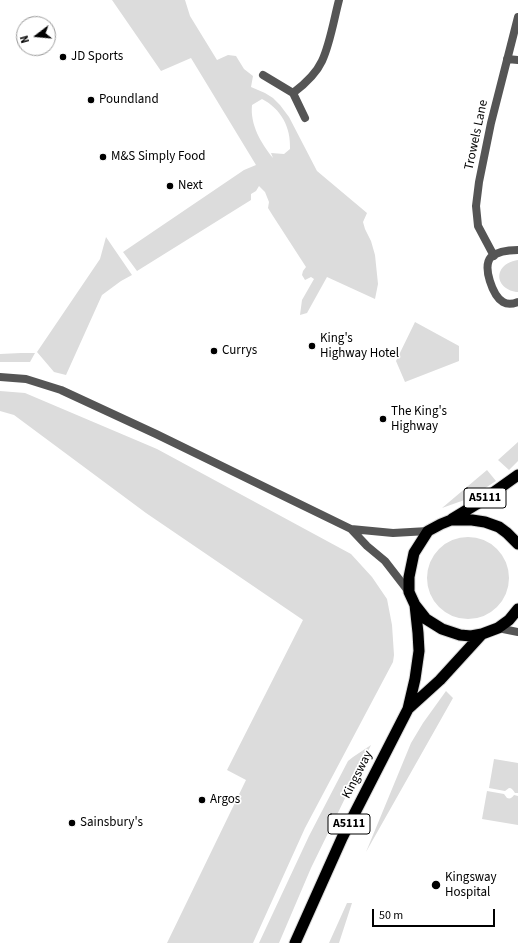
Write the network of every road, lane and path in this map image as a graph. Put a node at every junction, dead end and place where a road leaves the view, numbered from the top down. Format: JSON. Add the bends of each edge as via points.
{"nodes":[{"id":1,"x":339,"y":0,"type":"edge"},
{"id":2,"x":518,"y":17,"type":"edge"},
{"id":3,"x":507,"y":59,"type":"junction"},
{"id":4,"x":518,"y":60,"type":"edge"},
{"id":5,"x":263,"y":75,"type":"dead end"},
{"id":6,"x":293,"y":93,"type":"junction"},
{"id":7,"x":305,"y":118,"type":"dead end"},
{"id":8,"x":518,"y":250,"type":"edge"},
{"id":9,"x":494,"y":256,"type":"junction"},
{"id":10,"x":518,"y":302,"type":"edge"},
{"id":11,"x":0,"y":377,"type":"edge"},
{"id":12,"x":518,"y":475,"type":"edge"},
{"id":13,"x":451,"y":520,"type":"junction"},
{"id":14,"x":350,"y":529,"type":"junction"},
{"id":15,"x":428,"y":532,"type":"junction"},
{"id":16,"x":518,"y":544,"type":"edge"},
{"id":17,"x":409,"y":592,"type":"junction"},
{"id":18,"x":415,"y":605,"type":"junction"},
{"id":19,"x":518,"y":609,"type":"edge"},
{"id":20,"x":498,"y":628,"type":"junction"},
{"id":21,"x":518,"y":632,"type":"edge"},
{"id":22,"x":482,"y":634,"type":"junction"},
{"id":23,"x":408,"y":709,"type":"junction"},
{"id":24,"x":295,"y":943,"type":"edge"}],
"edges":[{"from":1,"to":6,"type":"street","via":[[322,62],[305,84]]},
{"from":2,"to":3,"type":"street","name":"Trowels Lane"},
{"from":3,"to":4,"type":"street"},
{"from":3,"to":9,"type":"street","name":"Trowels Lane","via":[[489,130],[476,206],[478,226]]},
{"from":5,"to":6,"type":"street"},
{"from":6,"to":7,"type":"street"},
{"from":8,"to":9,"type":"street","via":[[508,250]]},
{"from":9,"to":10,"type":"street","via":[[488,261],[487,266],[493,288],[502,302]]},
{"from":11,"to":14,"type":"street","via":[[26,379],[60,390]]},
{"from":12,"to":13,"type":"highway","number":"A5111"},
{"from":13,"to":15,"type":"highway","number":"A5111"},
{"from":13,"to":16,"type":"highway","number":"A5111","via":[[485,522],[499,528]]},
{"from":14,"to":15,"type":"street","via":[[393,533]]},
{"from":14,"to":17,"type":"street","via":[[385,561]]},
{"from":15,"to":17,"type":"highway","number":"A5111","via":[[414,553]]},
{"from":17,"to":18,"type":"highway","number":"A5111"},
{"from":18,"to":22,"type":"highway","number":"A5111","via":[[426,619],[442,629],[460,635]]},
{"from":18,"to":23,"type":"highway","name":"Kingsway","number":"A5111","via":[[419,651]]},
{"from":19,"to":20,"type":"highway","number":"A5111"},
{"from":20,"to":21,"type":"street"},
{"from":20,"to":22,"type":"highway","number":"A5111"},
{"from":22,"to":23,"type":"highway","name":"Kingsway","number":"A5111","via":[[440,680]]},
{"from":23,"to":24,"type":"highway","name":"Kingsway","number":"A5111","via":[[342,838]]}]}
